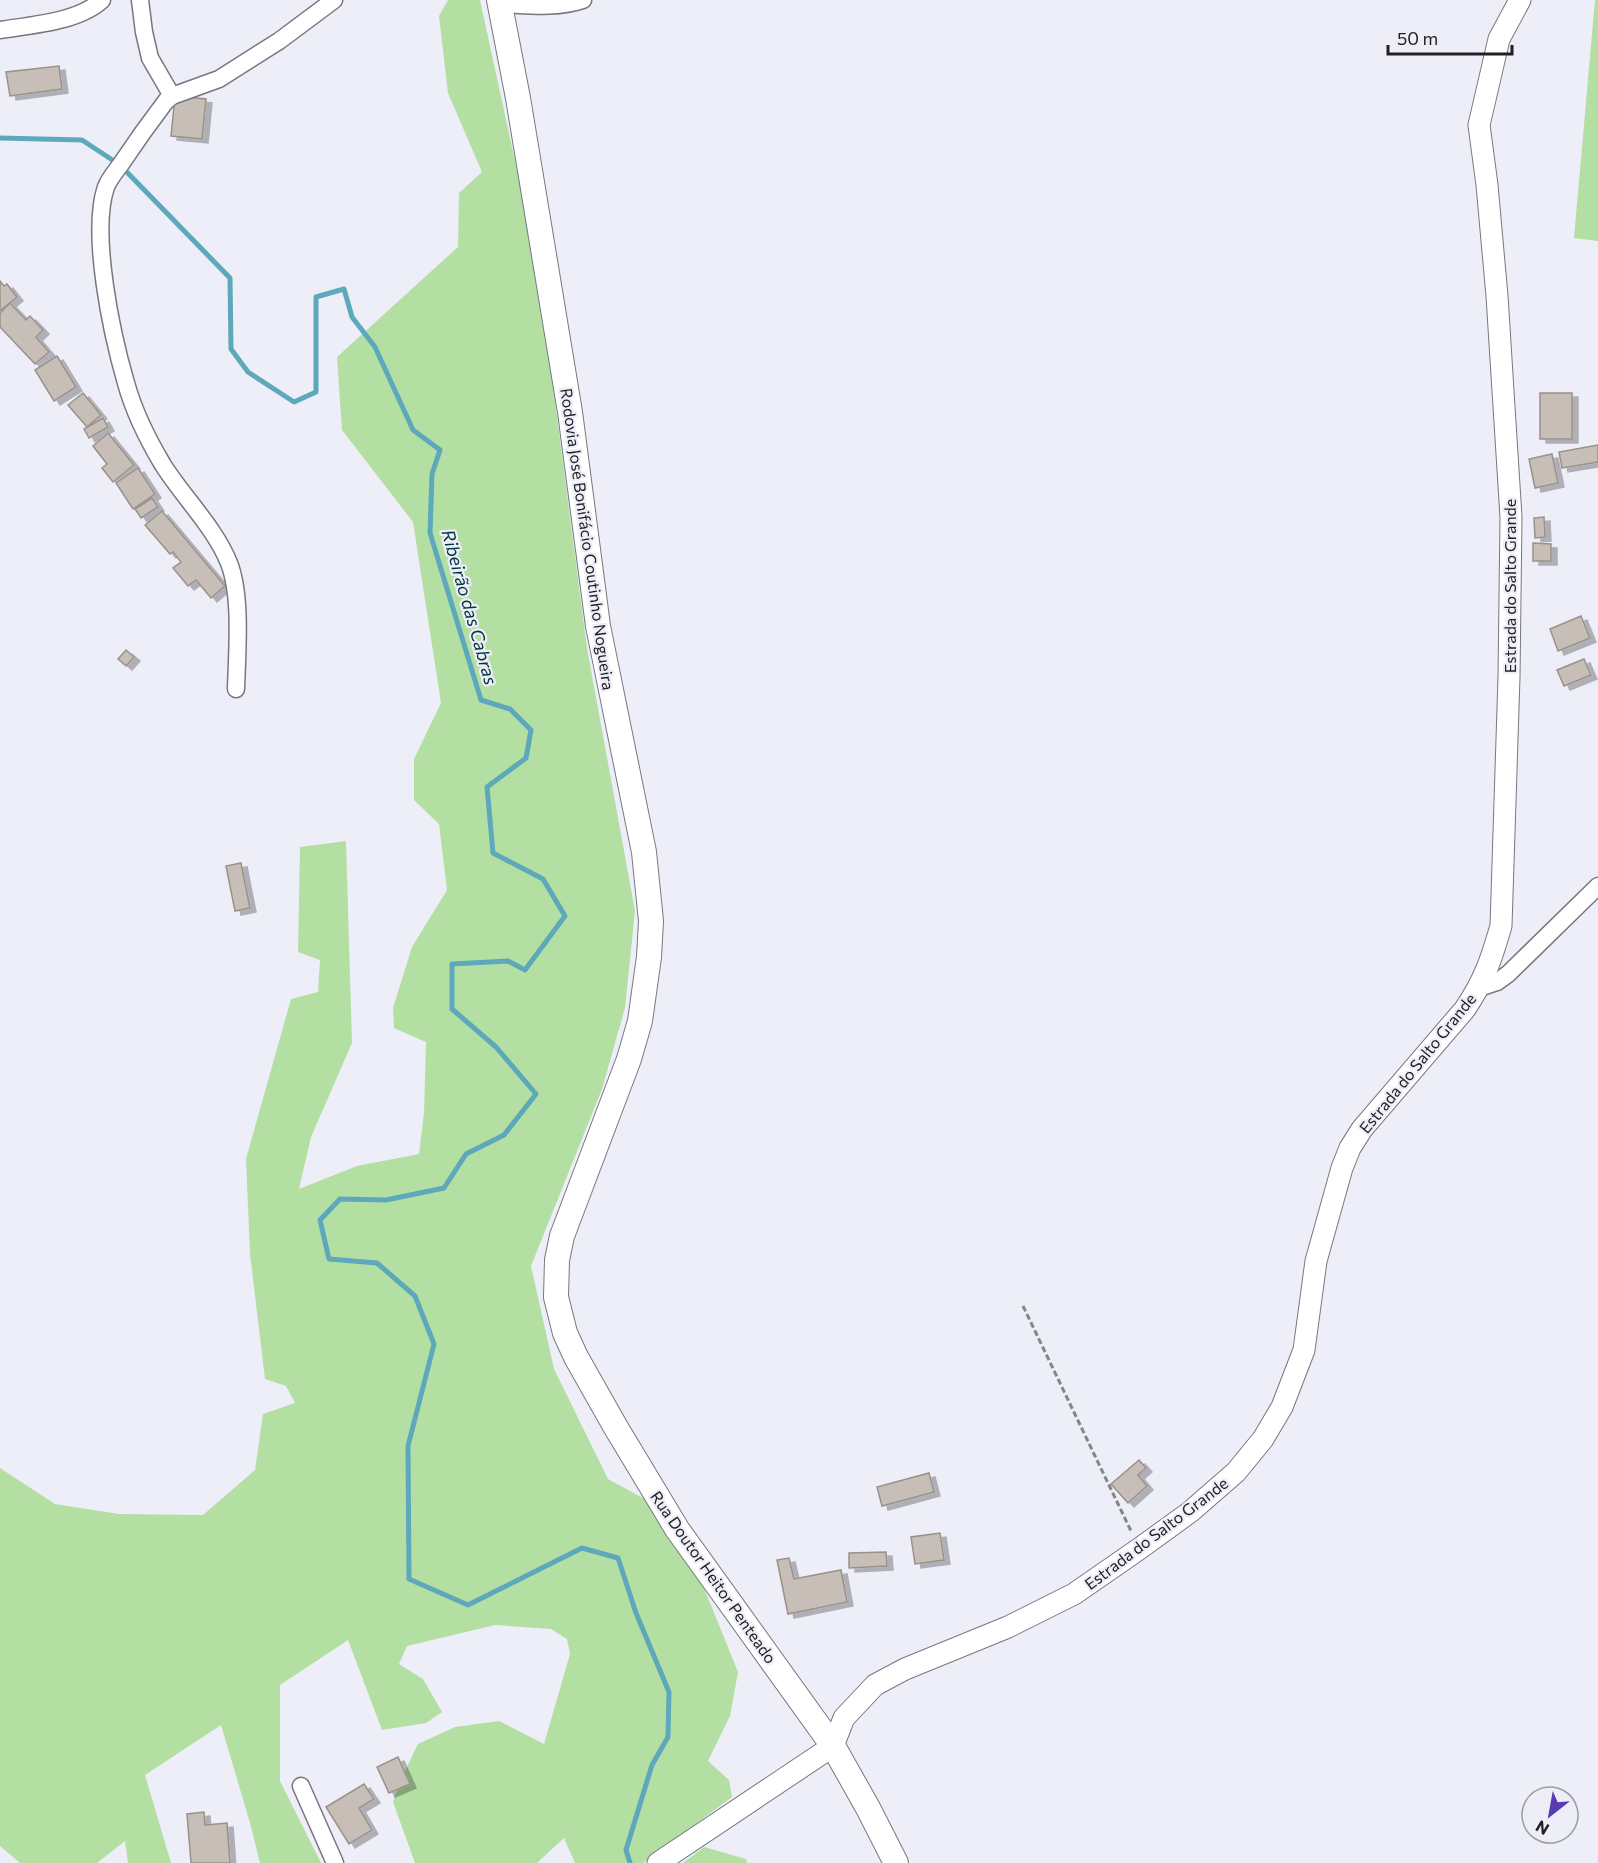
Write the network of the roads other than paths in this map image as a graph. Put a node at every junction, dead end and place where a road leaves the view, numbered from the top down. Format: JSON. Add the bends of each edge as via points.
{"nodes":[{"id":1,"x":102,"y":0,"type":"edge"},
{"id":2,"x":140,"y":0,"type":"edge"},
{"id":3,"x":334,"y":0,"type":"edge"},
{"id":4,"x":584,"y":0,"type":"edge"},
{"id":5,"x":1520,"y":0,"type":"edge"},
{"id":6,"x":500,"y":2,"type":"edge"},
{"id":7,"x":0,"y":30,"type":"edge"},
{"id":8,"x":172,"y":96,"type":"junction"},
{"id":9,"x":236,"y":689,"type":"dead end"},
{"id":10,"x":1598,"y":886,"type":"edge"},
{"id":11,"x":1479,"y":988,"type":"junction"},
{"id":12,"x":570,"y":1211,"type":"joint"},
{"id":13,"x":833,"y":1746,"type":"junction"},
{"id":14,"x":301,"y":1786,"type":"dead end"},
{"id":15,"x":335,"y":1863,"type":"edge"},
{"id":16,"x":658,"y":1863,"type":"edge"},
{"id":17,"x":896,"y":1863,"type":"edge"}],
"edges":[{"from":1,"to":7,"type":"street","via":[[83,13]]},
{"from":2,"to":8,"type":"street","via":[[150,58]]},
{"from":3,"to":8,"type":"street","via":[[279,41],[219,78]]},
{"from":4,"to":6,"type":"street","via":[[554,6]]},
{"from":5,"to":11,"type":"street","name":"Estrada do Salto Grande","via":[[1499,39],[1479,125],[1497,296],[1511,517],[1501,926]]},
{"from":6,"to":12,"type":"main road","name":"Rodovia José Bonifácio Coutinho Nogueira","via":[[570,412],[598,626],[644,852],[651,921],[640,1021]]},
{"from":8,"to":9,"type":"street","via":[[107,184],[100,207],[101,244],[126,385],[147,437],[219,542],[230,565],[237,620]]},
{"from":10,"to":11,"type":"street","via":[[1508,974]]},
{"from":11,"to":13,"type":"street","name":"Estrada do Salto Grande","via":[[1362,1129],[1350,1149],[1316,1261],[1304,1350],[1282,1407],[1236,1472],[1190,1512],[1074,1594],[875,1685],[844,1718]]},
{"from":12,"to":13,"type":"main road","name":"Rua Doutor Heitor Penteado","via":[[557,1260],[556,1297],[576,1357],[678,1529]]},
{"from":13,"to":16,"type":"street"},
{"from":13,"to":17,"type":"main road","name":"Rua Doutor Heitor Penteado"},
{"from":14,"to":15,"type":"street"}]}
